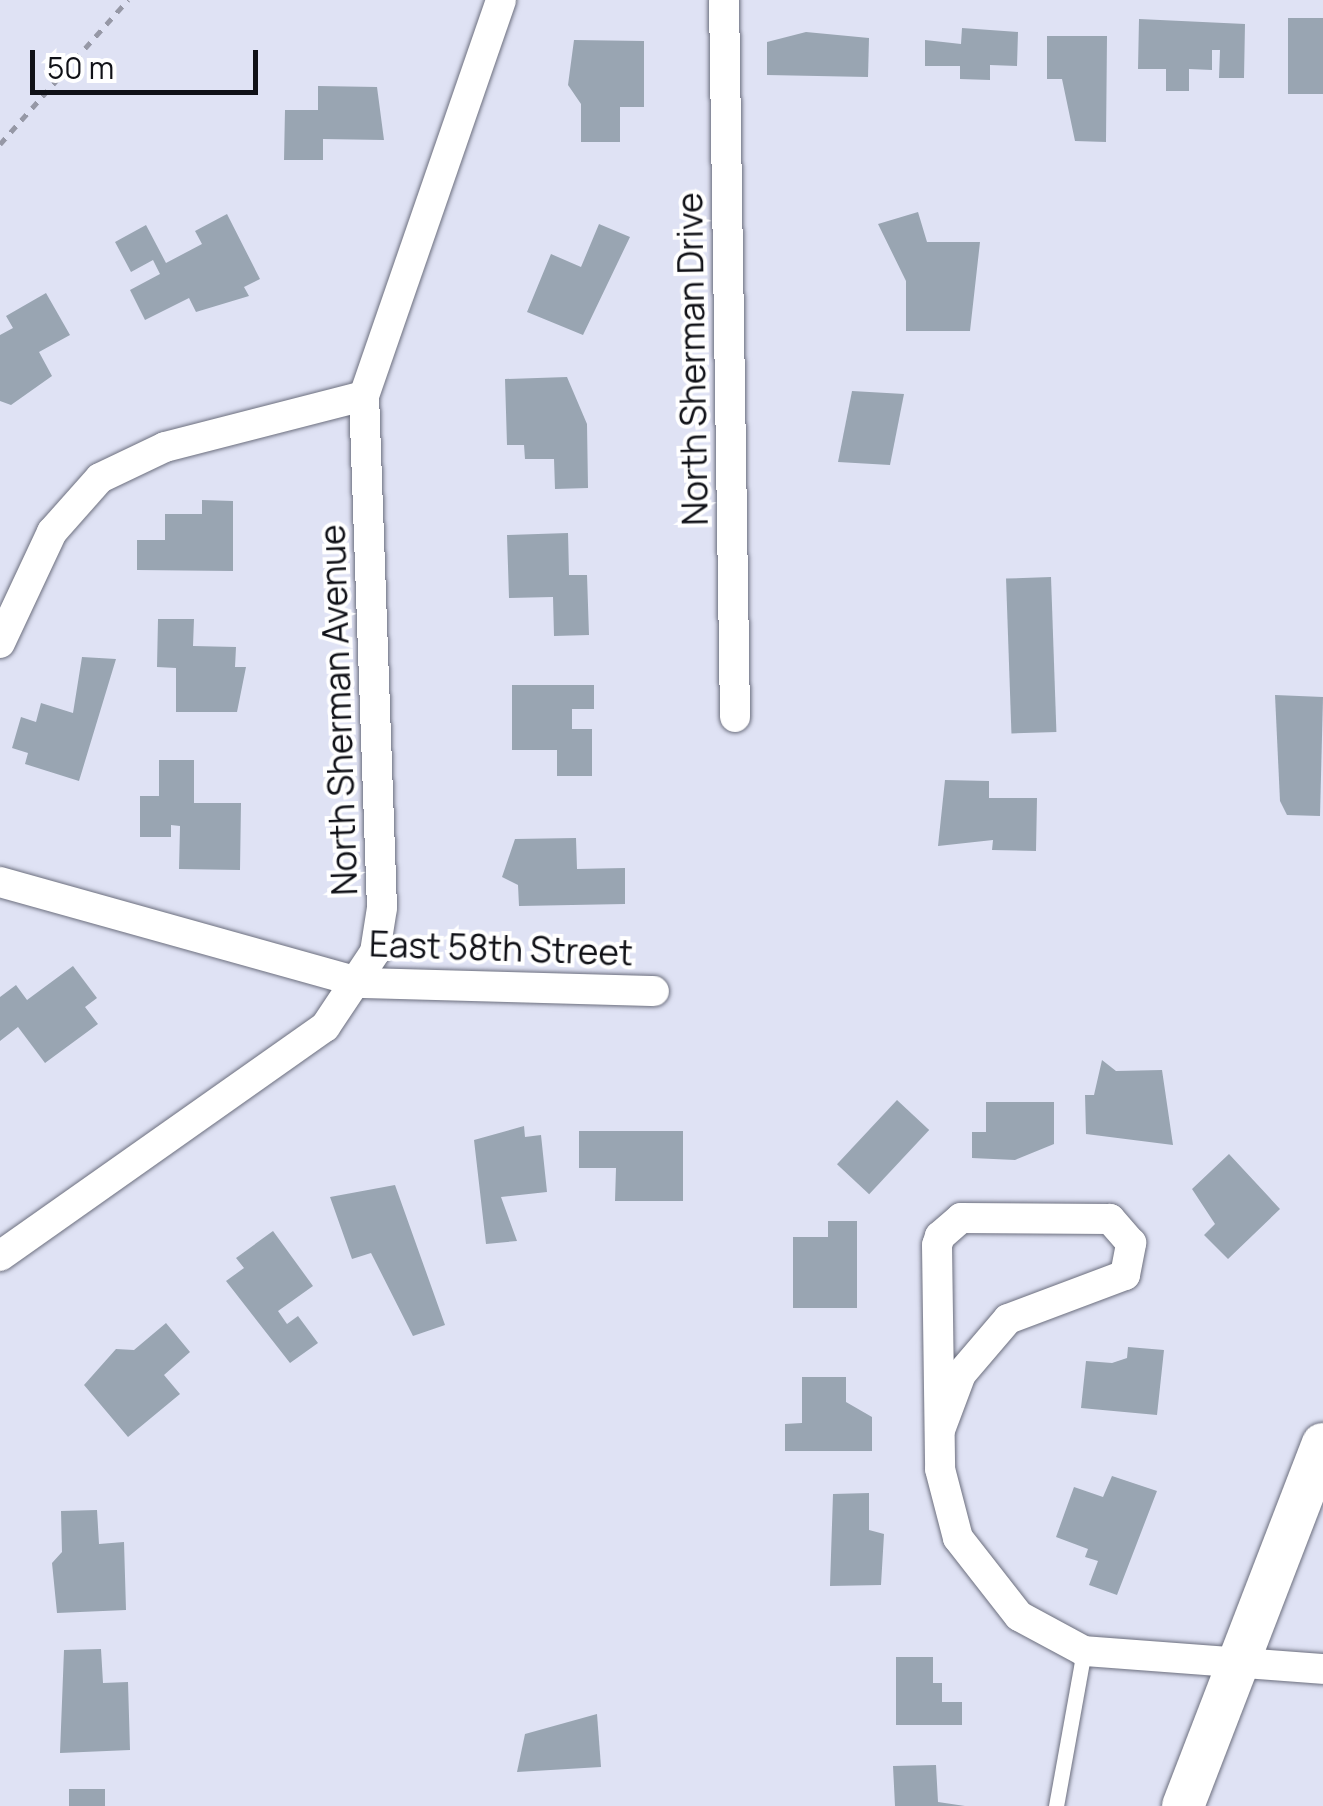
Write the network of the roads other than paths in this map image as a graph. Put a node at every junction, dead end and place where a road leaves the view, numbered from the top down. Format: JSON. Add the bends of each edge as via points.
{"nodes":[{"id":1,"x":501,"y":0,"type":"edge"},
{"id":2,"x":724,"y":0,"type":"edge"},
{"id":3,"x":364,"y":396,"type":"junction"},
{"id":4,"x":0,"y":643,"type":"edge"},
{"id":5,"x":736,"y":717,"type":"dead end"},
{"id":6,"x":0,"y":882,"type":"edge"},
{"id":7,"x":361,"y":984,"type":"junction"},
{"id":8,"x":654,"y":991,"type":"dead end"},
{"id":9,"x":0,"y":1256,"type":"edge"},
{"id":10,"x":940,"y":1430,"type":"junction"},
{"id":11,"x":1323,"y":1444,"type":"edge"},
{"id":12,"x":1084,"y":1651,"type":"junction"},
{"id":13,"x":1238,"y":1669,"type":"junction"},
{"id":14,"x":1323,"y":1669,"type":"edge"},
{"id":15,"x":1056,"y":1806,"type":"edge"},
{"id":16,"x":1183,"y":1806,"type":"edge"}],
"edges":[{"from":1,"to":3,"type":"street","name":"North Sherman Avenue"},
{"from":2,"to":5,"type":"street","name":"North Sherman Drive"},
{"from":3,"to":4,"type":"street","via":[[166,447],[100,478],[52,532]]},
{"from":3,"to":7,"type":"street","name":"North Sherman Avenue","via":[[382,908]]},
{"from":6,"to":7,"type":"street","name":"East 58th Street"},
{"from":7,"to":8,"type":"street","name":"East 58th Street"},
{"from":7,"to":9,"type":"street","name":"North Sherman Avenue","via":[[314,1036]]},
{"from":10,"to":10,"type":"street","via":[[961,1374],[1008,1319],[1125,1275],[1133,1254],[1119,1226],[1099,1217],[961,1218],[946,1227],[937,1245]]},
{"from":10,"to":12,"type":"street","via":[[946,1502],[976,1570],[1018,1616]]},
{"from":11,"to":13,"type":"main road"},
{"from":12,"to":13,"type":"street"},
{"from":12,"to":15,"type":"lane"},
{"from":13,"to":14,"type":"street"},
{"from":13,"to":16,"type":"main road"}]}
